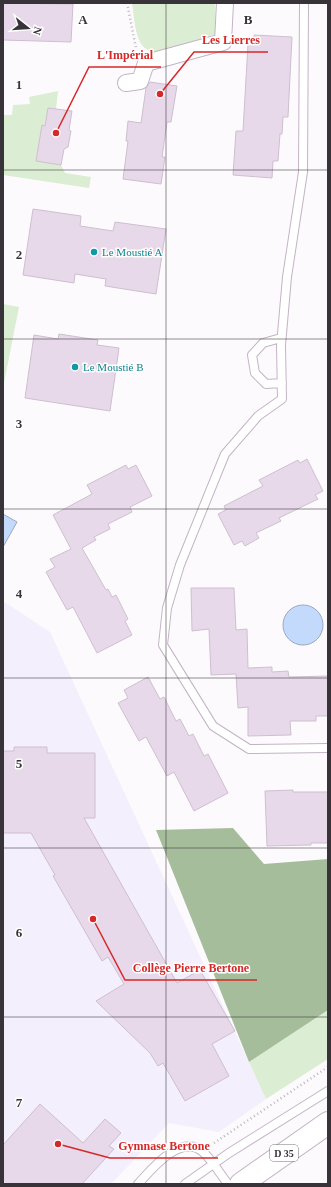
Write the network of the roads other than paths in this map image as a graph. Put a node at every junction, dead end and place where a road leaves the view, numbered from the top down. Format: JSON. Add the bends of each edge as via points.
{"nodes":[{"id":1,"x":225,"y":3,"type":"edge"},
{"id":2,"x":304,"y":3,"type":"edge"},
{"id":3,"x":126,"y":83,"type":"dead end"},
{"id":4,"x":282,"y":338,"type":"junction"},
{"id":5,"x":282,"y":383,"type":"junction"},
{"id":6,"x":328,"y":748,"type":"edge"},
{"id":7,"x":328,"y":1091,"type":"edge"},
{"id":8,"x":328,"y":1123,"type":"edge"},
{"id":9,"x":213,"y":1164,"type":"junction"},
{"id":10,"x":138,"y":1184,"type":"edge"},
{"id":11,"x":185,"y":1184,"type":"edge"},
{"id":12,"x":228,"y":1184,"type":"edge"},
{"id":13,"x":241,"y":1184,"type":"edge"}],
"edges":[{"from":1,"to":3,"type":"street","via":[[223,42],[146,63],[140,81]]},
{"from":2,"to":4,"type":"lane","via":[[303,172],[287,277]]},
{"from":4,"to":5,"type":"lane"},
{"from":4,"to":5,"type":"lane","via":[[263,343],[252,355],[255,373],[266,384]]},
{"from":5,"to":6,"type":"lane","via":[[282,399],[258,416],[225,454],[180,565],[167,608],[163,645],[213,726],[243,746],[249,749]]},
{"from":7,"to":9,"type":"lane"},
{"from":8,"to":13,"type":"main road","number":"D 35"},
{"from":9,"to":10,"type":"lane","via":[[202,1151],[193,1147],[178,1148],[161,1160]]},
{"from":9,"to":11,"type":"lane"},
{"from":9,"to":12,"type":"lane"}]}
